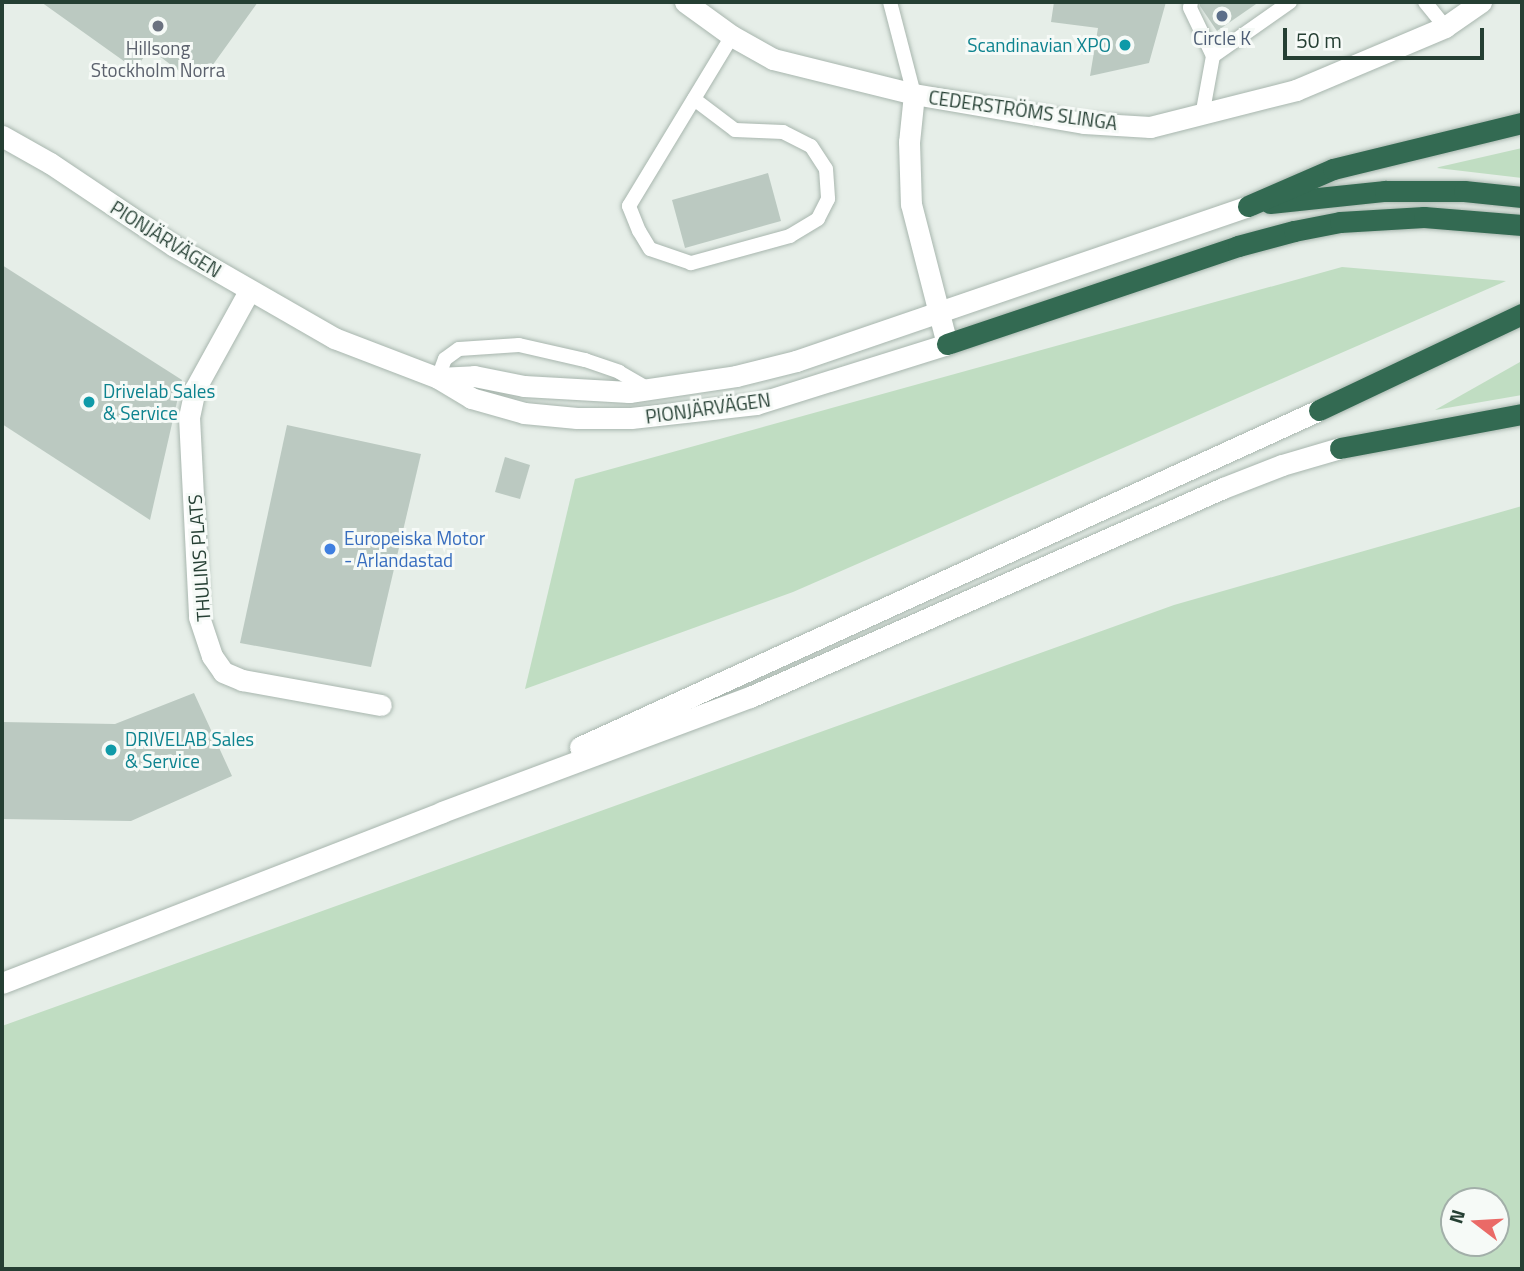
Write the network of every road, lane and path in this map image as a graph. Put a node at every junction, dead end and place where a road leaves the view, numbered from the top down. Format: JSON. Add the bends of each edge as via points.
{"nodes":[{"id":1,"x":686,"y":2,"type":"edge"},
{"id":2,"x":890,"y":2,"type":"edge"},
{"id":3,"x":1191,"y":2,"type":"edge"},
{"id":4,"x":1290,"y":2,"type":"edge"},
{"id":5,"x":1425,"y":2,"type":"edge"},
{"id":6,"x":1481,"y":2,"type":"edge"},
{"id":7,"x":1445,"y":27,"type":"junction"},
{"id":8,"x":732,"y":36,"type":"junction"},
{"id":9,"x":1213,"y":56,"type":"junction"},
{"id":10,"x":914,"y":94,"type":"junction"},
{"id":11,"x":694,"y":99,"type":"junction"},
{"id":12,"x":1202,"y":116,"type":"junction"},
{"id":13,"x":1522,"y":123,"type":"edge"},
{"id":14,"x":2,"y":124,"type":"edge"},
{"id":15,"x":2,"y":136,"type":"edge"},
{"id":16,"x":50,"y":163,"type":"junction"},
{"id":17,"x":1522,"y":197,"type":"edge"},
{"id":18,"x":1248,"y":206,"type":"junction"},
{"id":19,"x":1522,"y":225,"type":"edge"},
{"id":20,"x":249,"y":290,"type":"junction"},
{"id":21,"x":938,"y":314,"type":"junction"},
{"id":22,"x":1522,"y":314,"type":"edge"},
{"id":23,"x":947,"y":344,"type":"junction"},
{"id":24,"x":438,"y":378,"type":"junction"},
{"id":25,"x":648,"y":389,"type":"junction"},
{"id":26,"x":1320,"y":410,"type":"joint"},
{"id":27,"x":1522,"y":414,"type":"edge"},
{"id":28,"x":1340,"y":448,"type":"joint"},
{"id":29,"x":381,"y":705,"type":"dead end"},
{"id":30,"x":442,"y":811,"type":"junction"},
{"id":31,"x":2,"y":983,"type":"edge"}],
"edges":[{"from":1,"to":8,"type":"main road","name":"CEDERSTRÖMS SLINGA"},
{"from":2,"to":10,"type":"lane"},
{"from":3,"to":9,"type":"lane"},
{"from":4,"to":9,"type":"lane"},
{"from":5,"to":7,"type":"lane"},
{"from":6,"to":7,"type":"main road","name":"CEDERSTRÖMS SLINGA"},
{"from":7,"to":12,"type":"main road","name":"CEDERSTRÖMS SLINGA","via":[[1296,90]]},
{"from":8,"to":10,"type":"main road","name":"CEDERSTRÖMS SLINGA","via":[[773,59]]},
{"from":8,"to":11,"type":"lane"},
{"from":9,"to":12,"type":"lane"},
{"from":10,"to":12,"type":"main road","name":"CEDERSTRÖMS SLINGA","via":[[1084,123],[1150,127]]},
{"from":10,"to":21,"type":"main road","via":[[909,142],[911,204]]},
{"from":11,"to":11,"type":"lane","via":[[735,130],[783,132],[811,146],[826,169],[828,199],[818,219],[790,236],[691,263],[650,249],[629,206]]},
{"from":13,"to":18,"type":"highway","via":[[1333,169]]},
{"from":14,"to":16,"type":"main road","name":"PIONJÄRVÄGEN"},
{"from":15,"to":16,"type":"main road","name":"PIONJÄRVÄGEN"},
{"from":16,"to":20,"type":"main road","name":"PIONJÄRVÄGEN"},
{"from":17,"to":18,"type":"highway","via":[[1385,191]]},
{"from":18,"to":21,"type":"main road","name":"PIONJÄRVÄGEN"},
{"from":19,"to":23,"type":"highway","via":[[1424,218],[1340,222],[1238,246]]},
{"from":20,"to":24,"type":"main road","name":"PIONJÄRVÄGEN","via":[[334,338]]},
{"from":20,"to":29,"type":"main road","name":"THULINS PLATS","via":[[195,388],[189,417],[199,617],[223,673]]},
{"from":21,"to":23,"type":"main road"},
{"from":21,"to":25,"type":"main road","name":"PIONJÄRVÄGEN","via":[[784,364]]},
{"from":22,"to":26,"type":"highway"},
{"from":23,"to":24,"type":"main road","name":"PIONJÄRVÄGEN","via":[[756,404],[676,415],[577,418],[524,413],[471,398]]},
{"from":24,"to":25,"type":"main road","name":"PIONJÄRVÄGEN","via":[[474,376],[586,392]]},
{"from":24,"to":25,"type":"lane","via":[[445,359],[459,349],[519,345],[585,360]]},
{"from":26,"to":30,"type":"main road"},
{"from":27,"to":28,"type":"highway"},
{"from":28,"to":30,"type":"main road","via":[[1223,488],[750,697]]},
{"from":30,"to":31,"type":"main road"}]}
